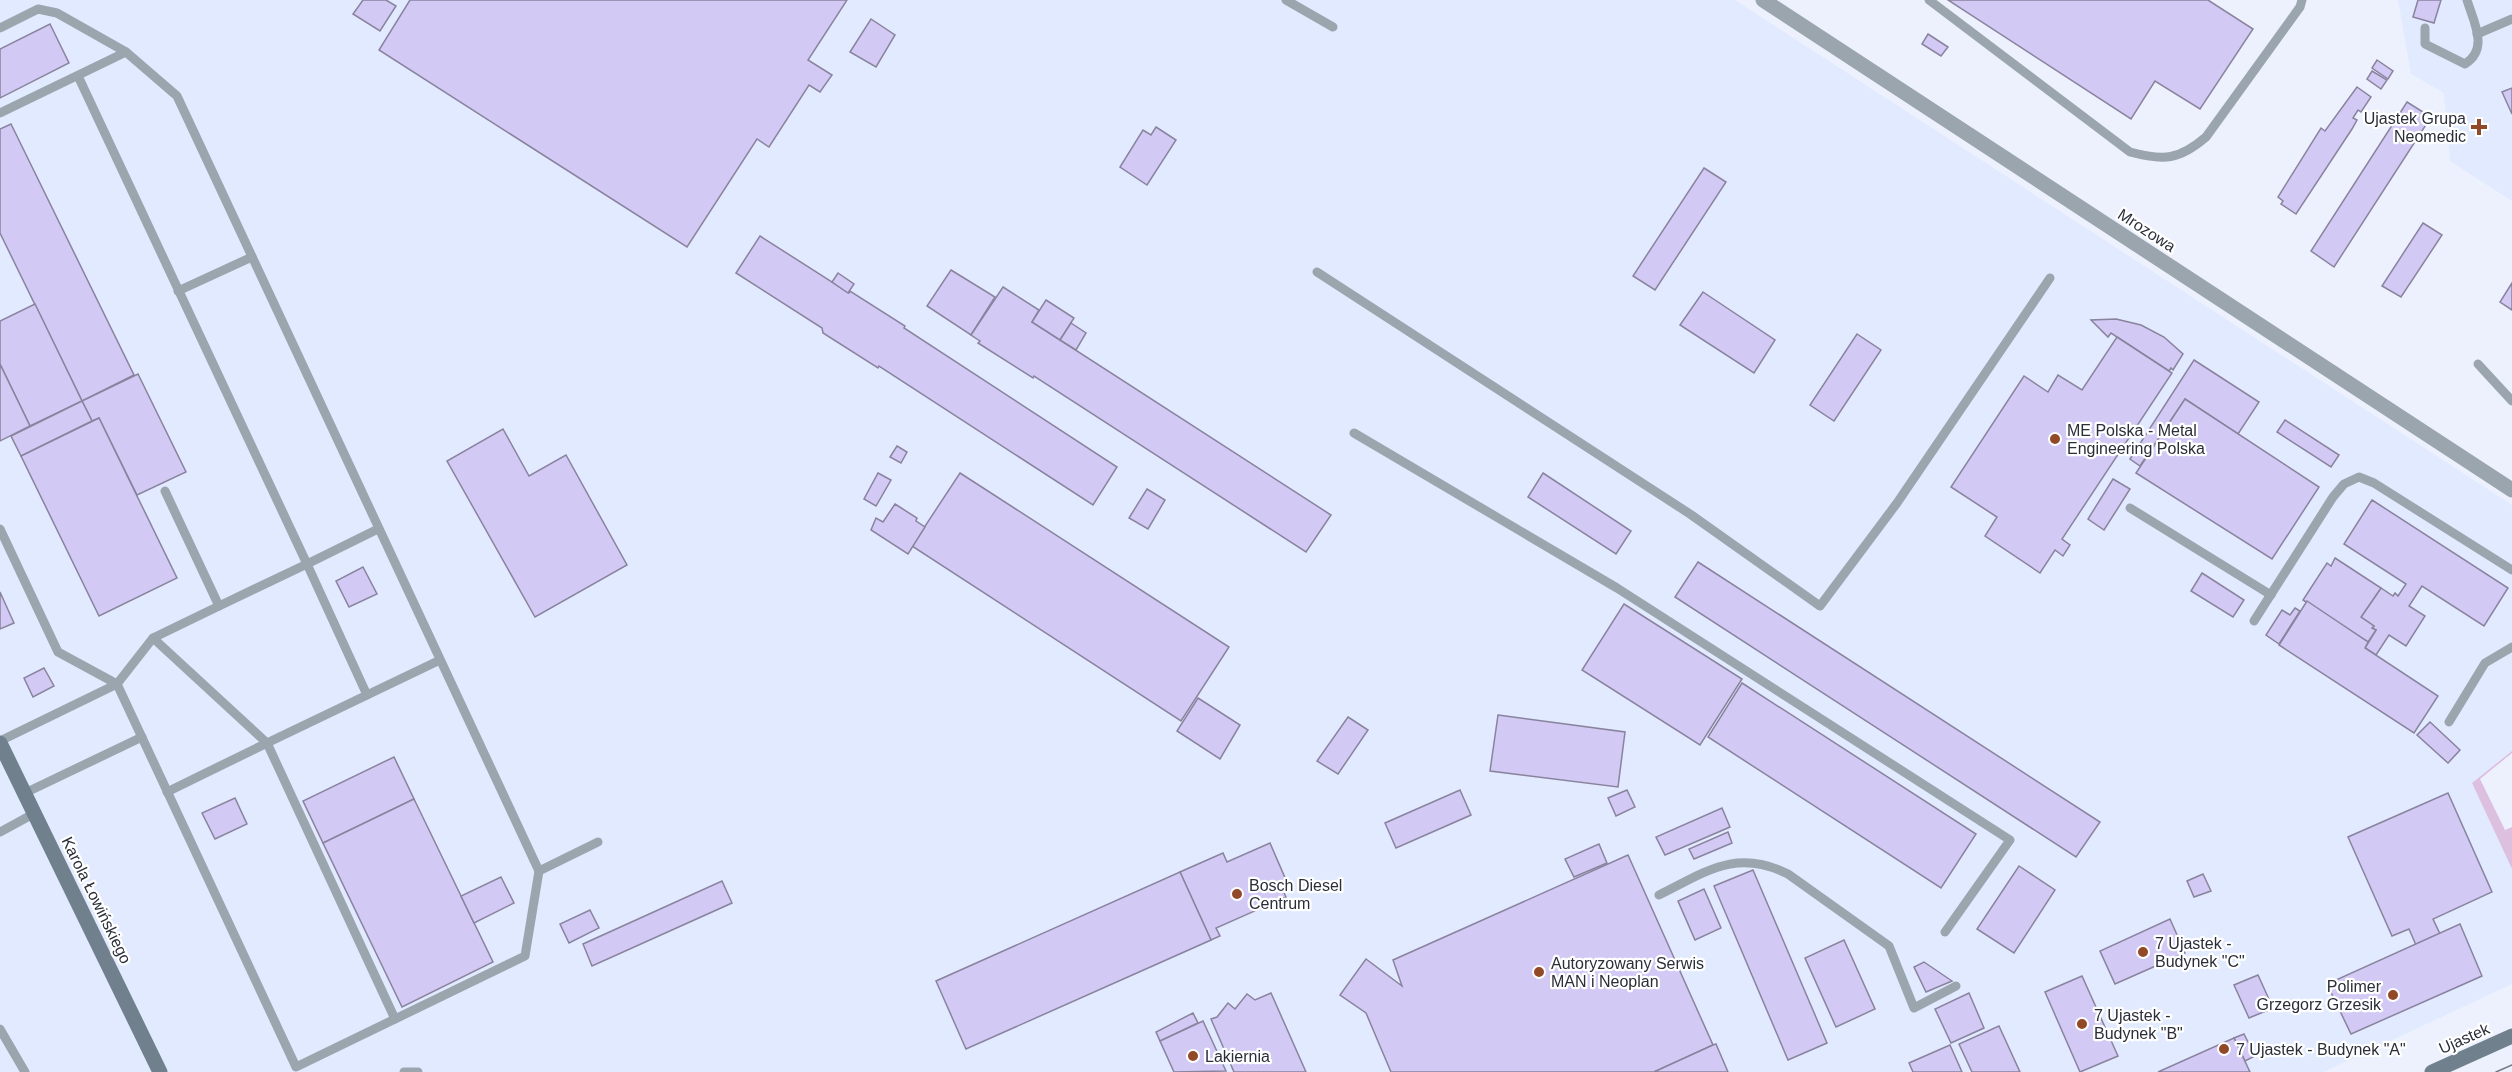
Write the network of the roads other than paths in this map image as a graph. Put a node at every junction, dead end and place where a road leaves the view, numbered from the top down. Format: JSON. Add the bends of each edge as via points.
{"nodes":[{"id":1,"x":1286,"y":0,"type":"edge"},
{"id":2,"x":1763,"y":0,"type":"edge"},
{"id":3,"x":1929,"y":0,"type":"edge"},
{"id":4,"x":2302,"y":0,"type":"edge"},
{"id":5,"x":2467,"y":0,"type":"edge"},
{"id":6,"x":2512,"y":19,"type":"edge"},
{"id":7,"x":1332,"y":27,"type":"dead end"},
{"id":8,"x":0,"y":28,"type":"edge"},
{"id":9,"x":2425,"y":28,"type":"dead end"},
{"id":10,"x":2477,"y":34,"type":"junction"},
{"id":11,"x":126,"y":52,"type":"junction"},
{"id":12,"x":78,"y":76,"type":"junction"},
{"id":13,"x":0,"y":113,"type":"edge"},
{"id":14,"x":252,"y":256,"type":"junction"},
{"id":15,"x":1317,"y":272,"type":"dead end"},
{"id":16,"x":2050,"y":278,"type":"dead end"},
{"id":17,"x":178,"y":291,"type":"junction"},
{"id":18,"x":2478,"y":364,"type":"dead end"},
{"id":19,"x":2512,"y":401,"type":"edge"},
{"id":20,"x":1354,"y":433,"type":"dead end"},
{"id":21,"x":2512,"y":490,"type":"edge"},
{"id":22,"x":165,"y":491,"type":"dead end"},
{"id":23,"x":2130,"y":508,"type":"dead end"},
{"id":24,"x":0,"y":529,"type":"edge"},
{"id":25,"x":378,"y":529,"type":"junction"},
{"id":26,"x":307,"y":564,"type":"junction"},
{"id":27,"x":2512,"y":570,"type":"edge"},
{"id":28,"x":2271,"y":595,"type":"junction"},
{"id":29,"x":219,"y":606,"type":"junction"},
{"id":30,"x":2254,"y":621,"type":"dead end"},
{"id":31,"x":153,"y":638,"type":"junction"},
{"id":32,"x":2512,"y":646,"type":"edge"},
{"id":33,"x":440,"y":660,"type":"junction"},
{"id":34,"x":117,"y":684,"type":"junction"},
{"id":35,"x":367,"y":695,"type":"junction"},
{"id":36,"x":2449,"y":722,"type":"dead end"},
{"id":37,"x":142,"y":737,"type":"junction"},
{"id":38,"x":0,"y":742,"type":"edge"},
{"id":39,"x":267,"y":743,"type":"junction"},
{"id":40,"x":167,"y":792,"type":"junction"},
{"id":41,"x":25,"y":793,"type":"junction"},
{"id":42,"x":35,"y":813,"type":"junction"},
{"id":43,"x":0,"y":832,"type":"edge"},
{"id":44,"x":598,"y":842,"type":"dead end"},
{"id":45,"x":539,"y":871,"type":"junction"},
{"id":46,"x":1659,"y":895,"type":"dead end"},
{"id":47,"x":1945,"y":932,"type":"dead end"},
{"id":48,"x":1956,"y":986,"type":"dead end"},
{"id":49,"x":395,"y":1019,"type":"junction"},
{"id":50,"x":0,"y":1029,"type":"edge"},
{"id":51,"x":2512,"y":1036,"type":"edge"},
{"id":52,"x":25,"y":1072,"type":"edge"},
{"id":53,"x":160,"y":1072,"type":"edge"},
{"id":54,"x":404,"y":1072,"type":"edge"},
{"id":55,"x":418,"y":1072,"type":"edge"},
{"id":56,"x":2432,"y":1072,"type":"edge"}],
"edges":[{"from":1,"to":7,"type":"lane"},
{"from":2,"to":21,"type":"street","name":"Mrozowa"},
{"from":3,"to":4,"type":"lane","via":[[2130,152],[2152,158],[2190,151],[2206,137]]},
{"from":5,"to":10,"type":"lane"},
{"from":6,"to":10,"type":"lane"},
{"from":8,"to":11,"type":"lane","via":[[38,9],[57,13]]},
{"from":9,"to":10,"type":"lane","via":[[2425,44],[2465,64],[2475,58],[2480,43]]},
{"from":11,"to":12,"type":"lane"},
{"from":11,"to":14,"type":"lane","via":[[177,96]]},
{"from":12,"to":13,"type":"lane"},
{"from":12,"to":17,"type":"lane"},
{"from":14,"to":17,"type":"lane"},
{"from":14,"to":25,"type":"lane"},
{"from":15,"to":16,"type":"lane","via":[[1690,514],[1820,606],[1897,503]]},
{"from":17,"to":26,"type":"lane"},
{"from":18,"to":19,"type":"lane"},
{"from":20,"to":47,"type":"lane","via":[[1617,588],[2010,840]]},
{"from":22,"to":29,"type":"lane"},
{"from":23,"to":28,"type":"lane"},
{"from":24,"to":34,"type":"lane","via":[[58,652]]},
{"from":25,"to":26,"type":"lane"},
{"from":25,"to":33,"type":"lane"},
{"from":26,"to":29,"type":"lane"},
{"from":26,"to":35,"type":"lane"},
{"from":27,"to":28,"type":"lane","via":[[2359,477],[2344,484],[2333,497]]},
{"from":28,"to":30,"type":"lane"},
{"from":29,"to":31,"type":"lane"},
{"from":31,"to":34,"type":"lane"},
{"from":31,"to":39,"type":"lane"},
{"from":32,"to":36,"type":"lane","via":[[2485,663]]},
{"from":33,"to":35,"type":"lane"},
{"from":33,"to":45,"type":"lane"},
{"from":34,"to":37,"type":"lane"},
{"from":34,"to":38,"type":"lane"},
{"from":35,"to":39,"type":"lane"},
{"from":37,"to":40,"type":"lane"},
{"from":37,"to":41,"type":"lane"},
{"from":38,"to":41,"type":"street","name":"Karola Łowińskiego"},
{"from":39,"to":40,"type":"lane"},
{"from":39,"to":49,"type":"lane"},
{"from":40,"to":49,"type":"lane","via":[[296,1067]]},
{"from":41,"to":42,"type":"street","name":"Karola Łowińskiego"},
{"from":42,"to":43,"type":"lane"},
{"from":42,"to":53,"type":"street","name":"Karola Łowińskiego"},
{"from":44,"to":45,"type":"lane"},
{"from":45,"to":49,"type":"lane","via":[[525,956]]},
{"from":46,"to":48,"type":"lane","via":[[1732,863],[1770,865],[1889,946],[1914,1008]]},
{"from":50,"to":52,"type":"lane"},
{"from":51,"to":56,"type":"street","name":"Ujastek"},
{"from":54,"to":55,"type":"lane"}]}
